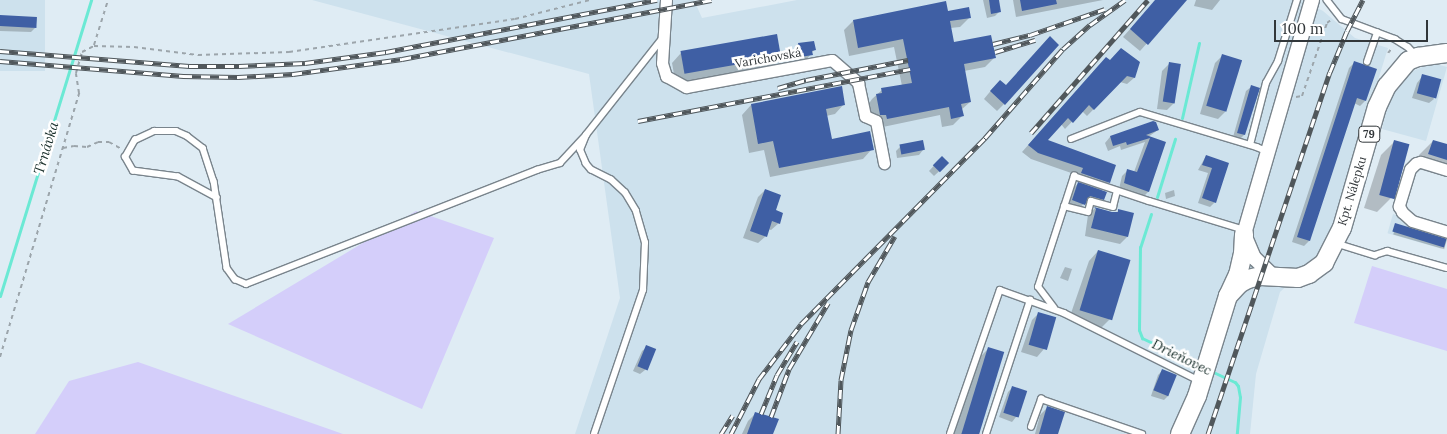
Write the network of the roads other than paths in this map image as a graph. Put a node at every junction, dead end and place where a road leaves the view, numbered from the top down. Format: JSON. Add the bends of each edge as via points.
{"nodes":[{"id":1,"x":666,"y":0,"type":"edge"},
{"id":2,"x":1297,"y":0,"type":"edge"},
{"id":3,"x":1312,"y":0,"type":"edge"},
{"id":4,"x":1327,"y":0,"type":"edge"},
{"id":5,"x":1377,"y":33,"type":"junction"},
{"id":6,"x":662,"y":38,"type":"junction"},
{"id":7,"x":1447,"y":53,"type":"edge"},
{"id":8,"x":1418,"y":57,"type":"junction"},
{"id":9,"x":1367,"y":62,"type":"dead end"},
{"id":10,"x":586,"y":135,"type":"junction"},
{"id":11,"x":1070,"y":139,"type":"dead end"},
{"id":12,"x":1250,"y":145,"type":"junction"},
{"id":13,"x":1268,"y":152,"type":"junction"},
{"id":14,"x":884,"y":163,"type":"dead end"},
{"id":15,"x":1447,"y":170,"type":"edge"},
{"id":16,"x":1118,"y":191,"type":"junction"},
{"id":17,"x":217,"y":198,"type":"junction"},
{"id":18,"x":1064,"y":206,"type":"junction"},
{"id":19,"x":1244,"y":232,"type":"junction"},
{"id":20,"x":1447,"y":232,"type":"edge"},
{"id":21,"x":1336,"y":243,"type":"junction"},
{"id":22,"x":1447,"y":268,"type":"edge"},
{"id":23,"x":1274,"y":277,"type":"junction"},
{"id":24,"x":1228,"y":296,"type":"junction"},
{"id":25,"x":1030,"y":300,"type":"junction"},
{"id":26,"x":1055,"y":310,"type":"junction"},
{"id":27,"x":1202,"y":379,"type":"junction"},
{"id":28,"x":1032,"y":427,"type":"dead end"},
{"id":29,"x":594,"y":434,"type":"edge"},
{"id":30,"x":950,"y":434,"type":"edge"},
{"id":31,"x":986,"y":434,"type":"edge"},
{"id":32,"x":1142,"y":434,"type":"edge"},
{"id":33,"x":1180,"y":434,"type":"edge"},
{"id":34,"x":1188,"y":434,"type":"edge"}],
"edges":[{"from":1,"to":6,"type":"street","name":"Varichovská"},
{"from":2,"to":12,"type":"lane","via":[[1278,61],[1266,83]]},
{"from":3,"to":13,"type":"street"},
{"from":4,"to":5,"type":"lane","via":[[1350,23]]},
{"from":5,"to":8,"type":"lane","via":[[1408,47]]},
{"from":5,"to":9,"type":"lane"},
{"from":6,"to":10,"type":"lane"},
{"from":6,"to":14,"type":"street","name":"Varichovská","via":[[662,62],[666,76],[686,87],[832,60],[858,83],[865,116],[876,121]]},
{"from":7,"to":8,"type":"main road","name":"Kpt. Nálepku","number":"79"},
{"from":8,"to":21,"type":"main road","name":"Kpt. Nálepku","number":"79","via":[[1404,64],[1382,96]]},
{"from":10,"to":17,"type":"lane","via":[[560,163],[246,284],[235,279],[227,268]]},
{"from":10,"to":29,"type":"lane","via":[[580,150],[586,164],[611,180],[625,194],[636,211],[646,243],[643,290]]},
{"from":11,"to":12,"type":"lane","via":[[1140,112]]},
{"from":12,"to":13,"type":"lane"},
{"from":13,"to":19,"type":"street"},
{"from":15,"to":20,"type":"street","via":[[1416,163],[1410,169],[1399,206],[1412,221]]},
{"from":16,"to":18,"type":"lane","via":[[1113,207],[1091,201],[1088,212]]},
{"from":16,"to":18,"type":"lane","via":[[1074,176]]},
{"from":16,"to":19,"type":"lane"},
{"from":17,"to":17,"type":"lane","via":[[203,148],[176,131],[154,131],[136,140],[125,157],[133,171],[178,177]]},
{"from":18,"to":26,"type":"lane","via":[[1038,287]]},
{"from":19,"to":23,"type":"street","via":[[1254,258]]},
{"from":19,"to":24,"type":"main road","via":[[1244,254]]},
{"from":21,"to":22,"type":"lane","via":[[1375,255],[1387,251]]},
{"from":21,"to":23,"type":"main road","name":"Kpt. Nálepku","number":"79","via":[[1324,263],[1309,274]]},
{"from":23,"to":24,"type":"main road","name":"Kpt. Nálepku","number":"79","via":[[1248,279]]},
{"from":24,"to":27,"type":"main road"},
{"from":25,"to":26,"type":"lane"},
{"from":25,"to":30,"type":"lane","via":[[1000,290]]},
{"from":25,"to":31,"type":"lane"},
{"from":26,"to":27,"type":"lane"},
{"from":27,"to":33,"type":"main road"},
{"from":27,"to":34,"type":"main road"},
{"from":28,"to":32,"type":"lane","via":[[1041,399]]}]}
